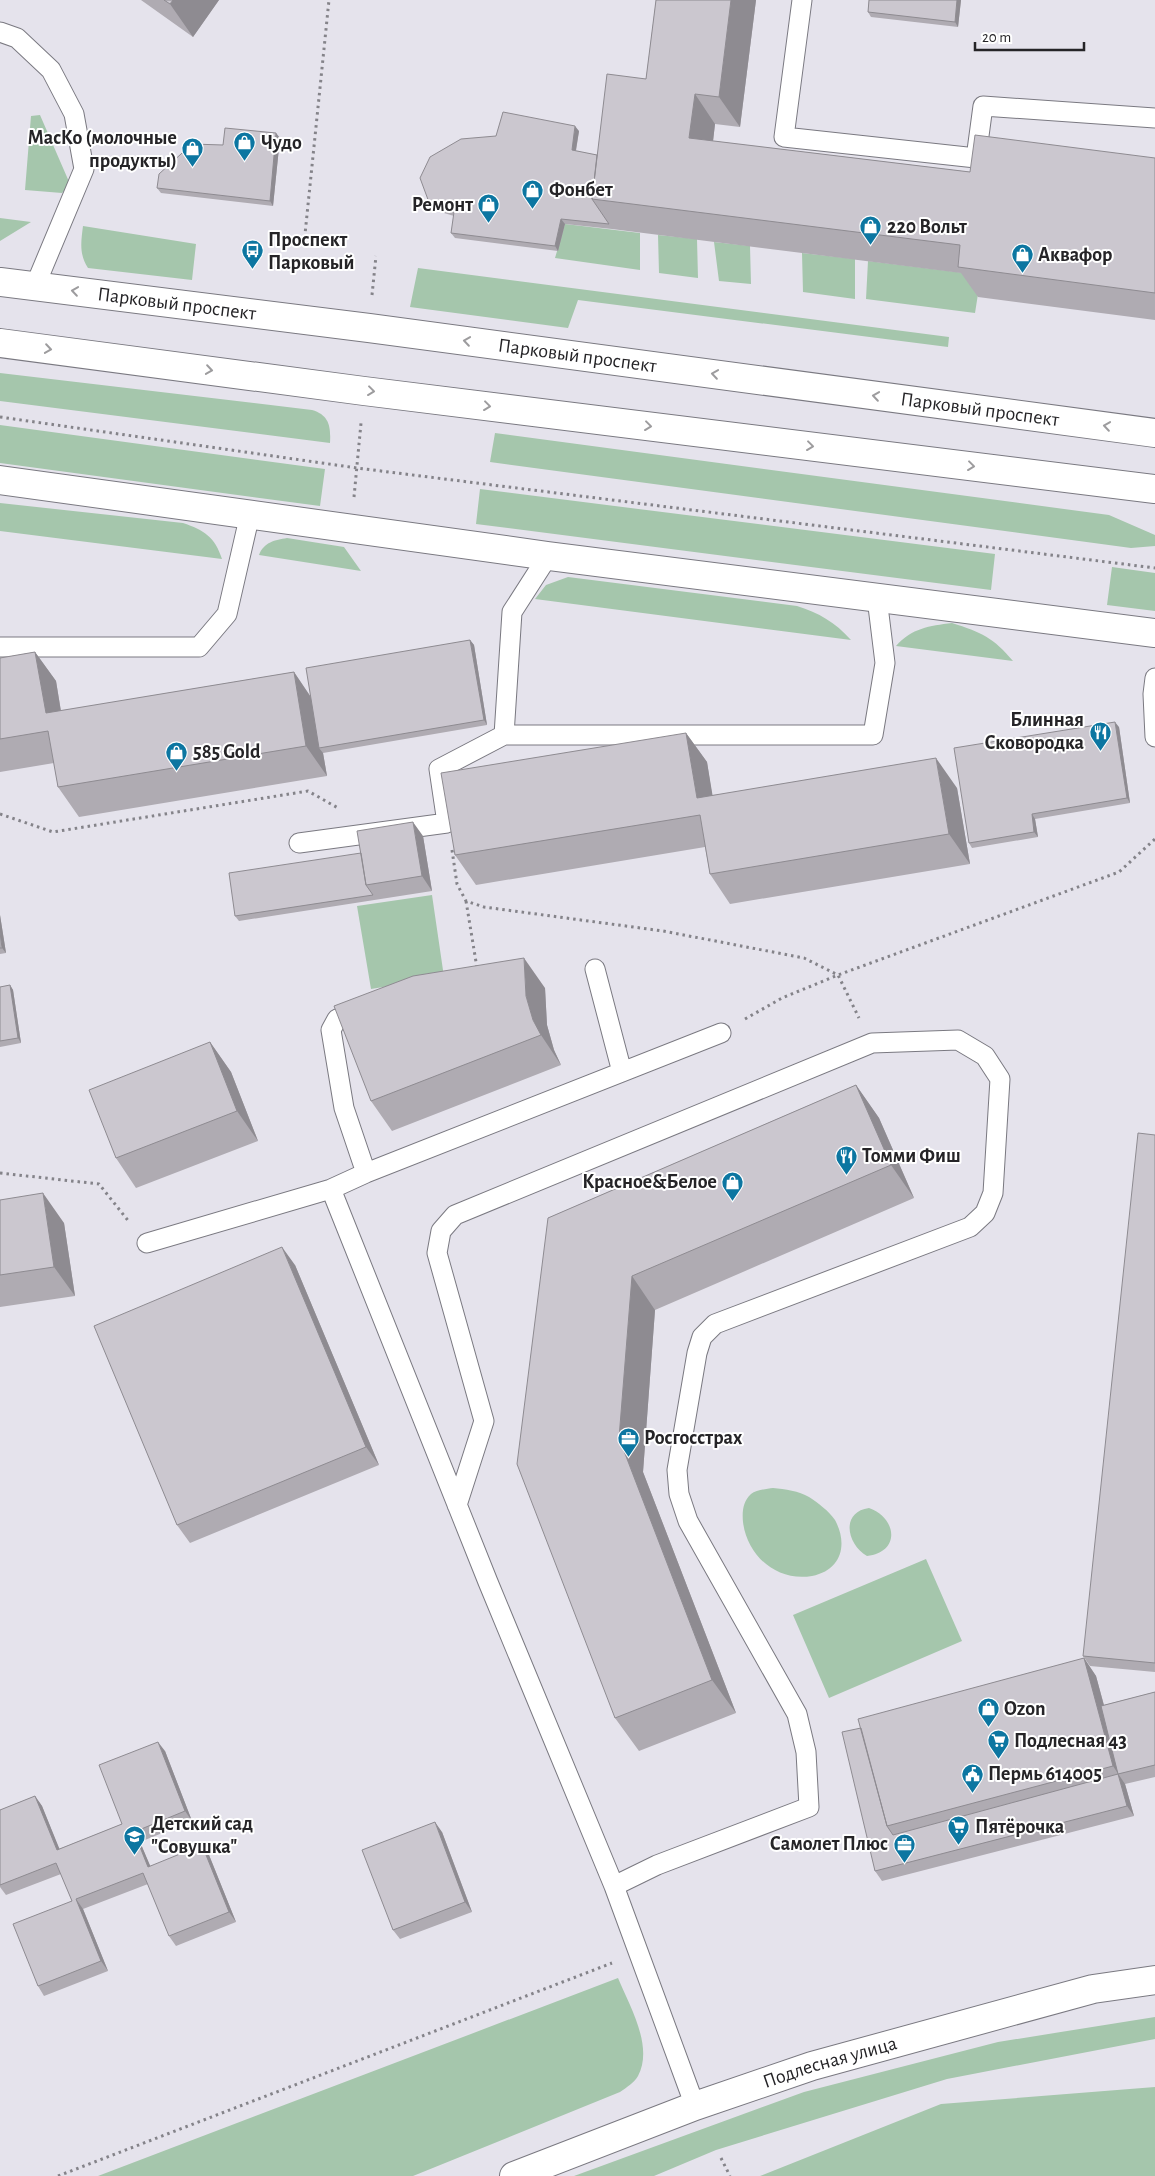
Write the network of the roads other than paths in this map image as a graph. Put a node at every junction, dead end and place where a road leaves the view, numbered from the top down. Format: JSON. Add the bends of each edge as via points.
{"nodes":[{"id":1,"x":802,"y":0,"type":"edge"},
{"id":2,"x":0,"y":32,"type":"edge"},
{"id":3,"x":1155,"y":118,"type":"edge"},
{"id":4,"x":0,"y":282,"type":"edge"},
{"id":5,"x":34,"y":286,"type":"junction"},
{"id":6,"x":0,"y":342,"type":"edge"},
{"id":7,"x":1155,"y":433,"type":"edge"},
{"id":8,"x":0,"y":480,"type":"edge"},
{"id":9,"x":1155,"y":489,"type":"edge"},
{"id":10,"x":250,"y":514,"type":"junction"},
{"id":11,"x":548,"y":556,"type":"junction"},
{"id":12,"x":877,"y":598,"type":"junction"},
{"id":13,"x":1155,"y":633,"type":"edge"},
{"id":14,"x":0,"y":647,"type":"edge"},
{"id":15,"x":1155,"y":678,"type":"edge"},
{"id":16,"x":504,"y":735,"type":"junction"},
{"id":17,"x":1155,"y":736,"type":"edge"},
{"id":18,"x":299,"y":843,"type":"dead end"},
{"id":19,"x":595,"y":968,"type":"dead end"},
{"id":20,"x":346,"y":1016,"type":"edge"},
{"id":21,"x":721,"y":1033,"type":"road end"},
{"id":22,"x":622,"y":1072,"type":"junction"},
{"id":23,"x":366,"y":1173,"type":"junction"},
{"id":24,"x":331,"y":1189,"type":"junction"},
{"id":25,"x":147,"y":1243,"type":"road end"},
{"id":26,"x":457,"y":1505,"type":"junction"},
{"id":27,"x":614,"y":1886,"type":"junction"},
{"id":28,"x":1155,"y":1980,"type":"edge"},
{"id":29,"x":695,"y":2106,"type":"junction"},
{"id":30,"x":514,"y":2176,"type":"edge"}],
"edges":[{"from":1,"to":3,"type":"lane","via":[[784,137],[976,158],[983,106]]},
{"from":2,"to":5,"type":"lane","via":[[17,38],[51,70],[74,114],[84,169]]},
{"from":4,"to":5,"type":"main road","name":"Парковый проспект"},
{"from":7,"to":5,"type":"main road","name":"Парковый проспект","one_way":true},
{"from":6,"to":9,"type":"main road","one_way":true,"via":[[373,392]]},
{"from":8,"to":10,"type":"main road"},
{"from":10,"to":11,"type":"main road"},
{"from":10,"to":14,"type":"lane","via":[[227,614],[199,648]]},
{"from":11,"to":12,"type":"main road"},
{"from":11,"to":16,"type":"lane","via":[[512,612]]},
{"from":12,"to":13,"type":"main road"},
{"from":12,"to":16,"type":"lane","via":[[884,663],[873,735]]},
{"from":15,"to":17,"type":"lane"},
{"from":16,"to":18,"type":"lane","via":[[439,769],[447,823]]},
{"from":19,"to":22,"type":"lane"},
{"from":20,"to":23,"type":"lane","via":[[337,1019],[330,1030],[344,1108]]},
{"from":21,"to":22,"type":"lane"},
{"from":22,"to":23,"type":"lane"},
{"from":23,"to":24,"type":"lane"},
{"from":24,"to":25,"type":"lane"},
{"from":24,"to":26,"type":"lane"},
{"from":26,"to":27,"type":"lane"},
{"from":26,"to":27,"type":"lane","via":[[484,1421],[437,1253],[441,1232],[455,1215],[872,1043],[958,1040],[985,1056],[1000,1079],[993,1193],[985,1213],[970,1227],[715,1324],[702,1337],[697,1353],[677,1470],[679,1494],[688,1521],[797,1714],[806,1752],[809,1807],[657,1865]]},
{"from":27,"to":29,"type":"lane"},
{"from":28,"to":29,"type":"main road","name":"Подлесная улица","via":[[1092,1989],[812,2066]]},
{"from":29,"to":30,"type":"main road","name":"Подлесная улица"}]}
